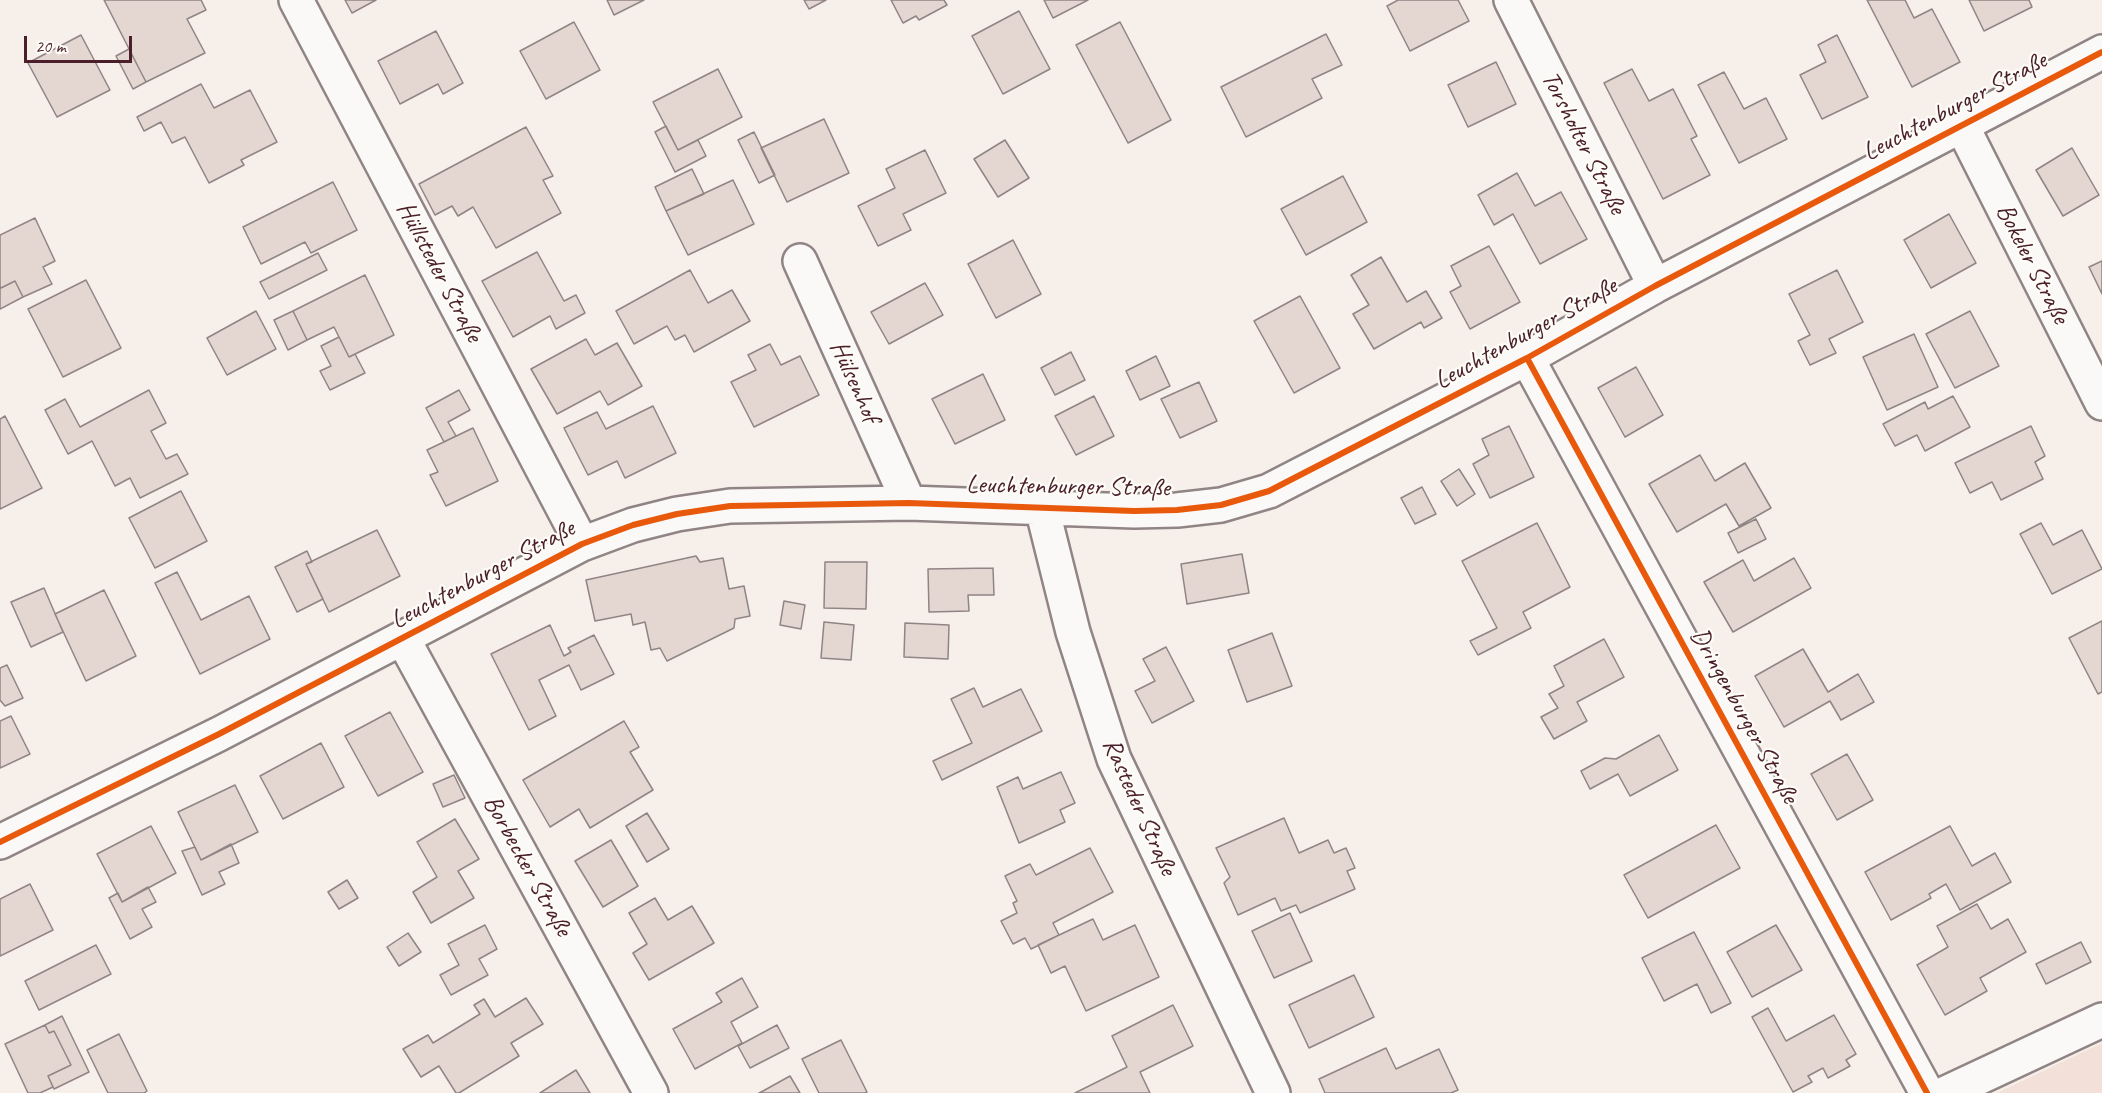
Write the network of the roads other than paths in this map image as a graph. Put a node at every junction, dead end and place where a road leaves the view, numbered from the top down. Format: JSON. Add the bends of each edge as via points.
{"nodes":[{"id":1,"x":296,"y":0,"type":"edge"},
{"id":2,"x":1511,"y":0,"type":"edge"},
{"id":3,"x":2102,"y":52,"type":"edge"},
{"id":4,"x":1962,"y":126,"type":"junction"},
{"id":5,"x":800,"y":261,"type":"dead end"},
{"id":6,"x":1655,"y":286,"type":"junction"},
{"id":7,"x":1527,"y":358,"type":"junction"},
{"id":8,"x":2102,"y":403,"type":"edge"},
{"id":9,"x":909,"y":503,"type":"junction"},
{"id":10,"x":1042,"y":508,"type":"junction"},
{"id":11,"x":582,"y":544,"type":"junction"},
{"id":12,"x":403,"y":639,"type":"junction"},
{"id":13,"x":0,"y":842,"type":"edge"},
{"id":14,"x":2102,"y":1020,"type":"edge"},
{"id":15,"x":651,"y":1093,"type":"edge"},
{"id":16,"x":1272,"y":1093,"type":"edge"},
{"id":17,"x":1927,"y":1093,"type":"edge"},
{"id":18,"x":1946,"y":1093,"type":"edge"}],
"edges":[{"from":1,"to":11,"type":"street","name":"Hüllsteder Straße"},
{"from":2,"to":6,"type":"street","name":"Torsholter Straße"},
{"from":3,"to":4,"type":"street","name":"Leuchtenburger Straße"},
{"from":4,"to":6,"type":"street","name":"Leuchtenburger Straße"},
{"from":4,"to":8,"type":"street","name":"Bokeler Straße"},
{"from":5,"to":9,"type":"street","name":"Hülsenhof"},
{"from":6,"to":7,"type":"street","name":"Leuchtenburger Straße"},
{"from":7,"to":10,"type":"street","name":"Leuchtenburger Straße","via":[[1269,491],[1221,505],[1177,510]]},
{"from":7,"to":17,"type":"street","name":"Dringenburger Straße"},
{"from":9,"to":10,"type":"street","name":"Leuchtenburger Straße"},
{"from":9,"to":11,"type":"street","name":"Leuchtenburger Straße","via":[[730,506],[633,525]]},
{"from":10,"to":16,"type":"street","name":"Rasteder Straße","via":[[1073,632],[1114,759]]},
{"from":11,"to":12,"type":"street","name":"Leuchtenburger Straße"},
{"from":12,"to":13,"type":"street","name":"Leuchtenburger Straße"},
{"from":12,"to":15,"type":"street","name":"Borbecker Straße"},
{"from":14,"to":18,"type":"street"}]}
